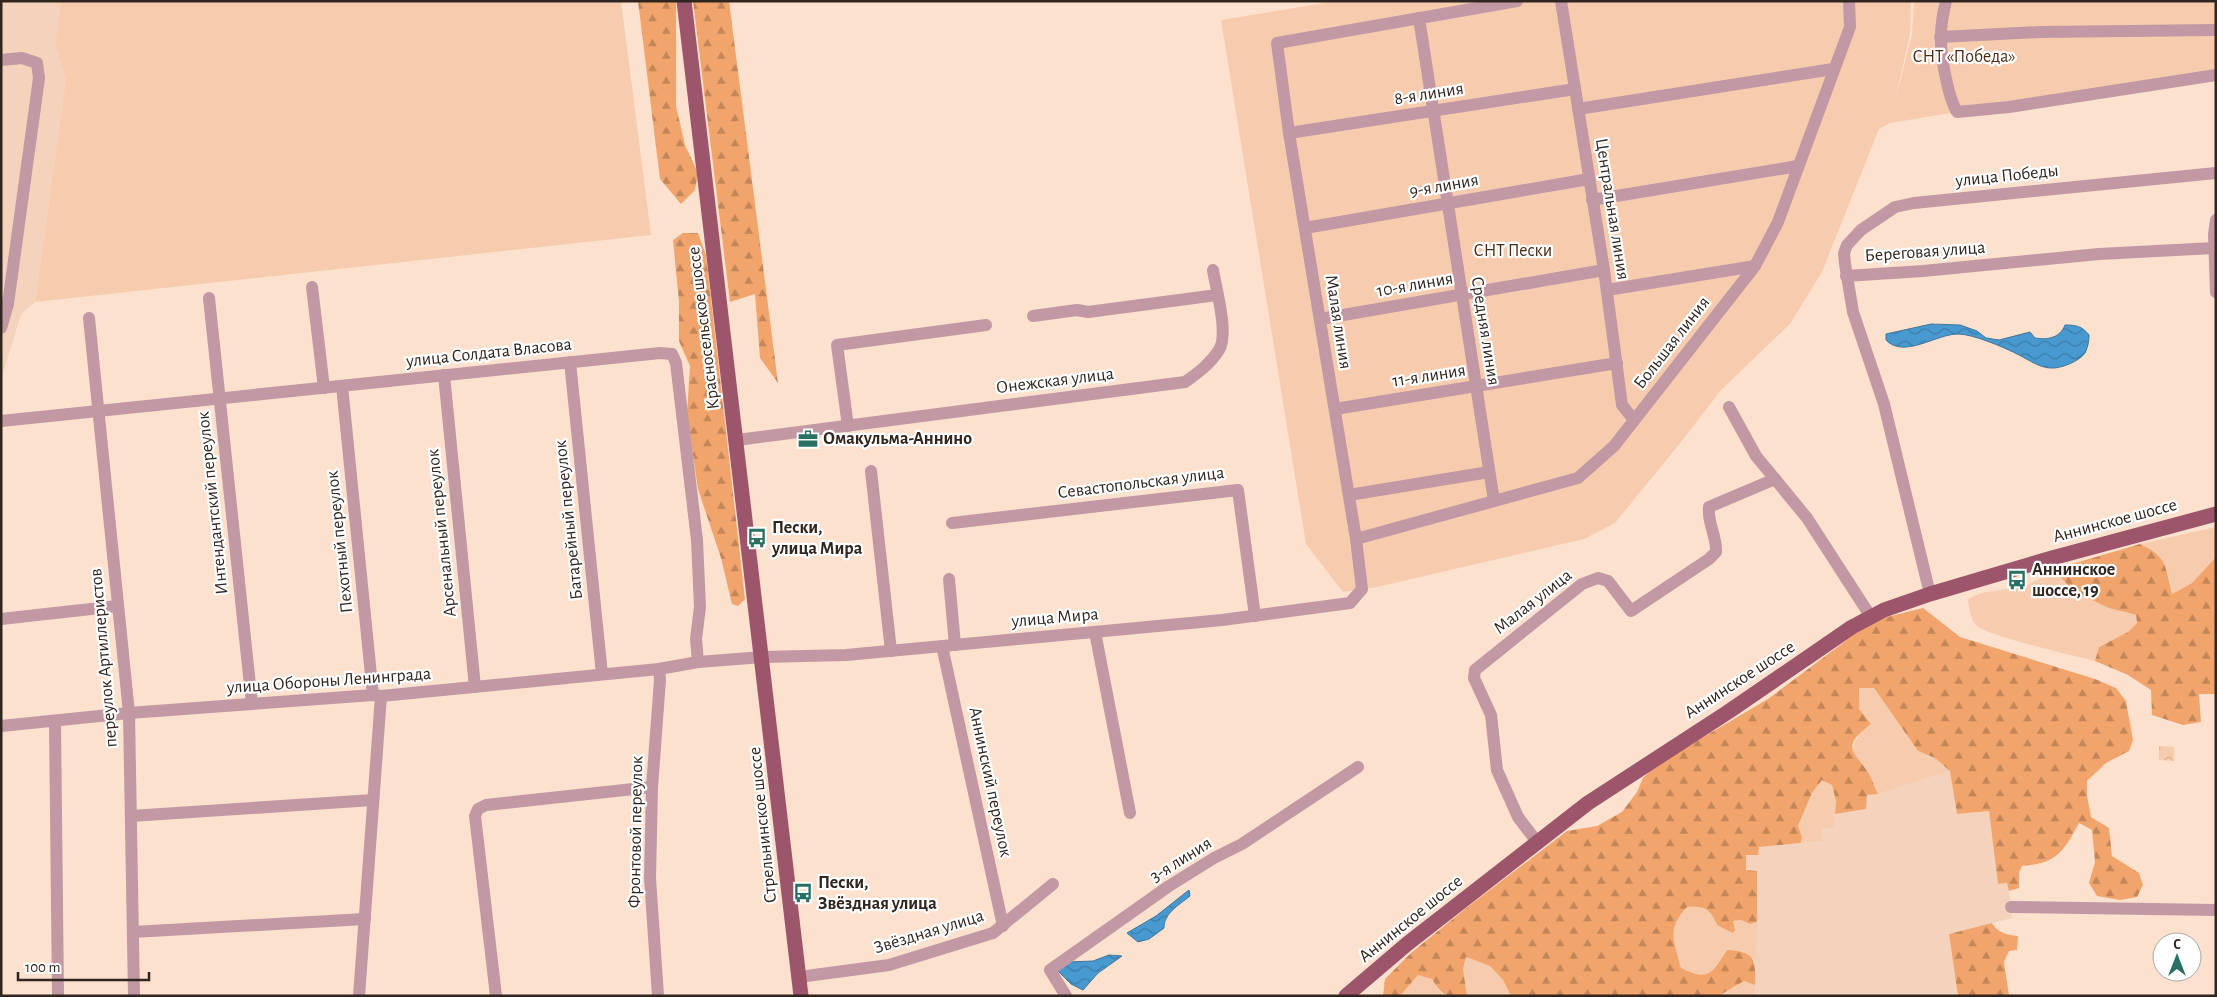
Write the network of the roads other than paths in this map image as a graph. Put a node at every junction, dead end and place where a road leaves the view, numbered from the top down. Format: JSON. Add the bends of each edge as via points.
{"nodes":[{"id":1,"x":684,"y":1,"type":"edge"},
{"id":2,"x":1517,"y":1,"type":"edge"},
{"id":3,"x":1561,"y":1,"type":"edge"},
{"id":4,"x":1850,"y":1,"type":"edge"},
{"id":5,"x":1946,"y":1,"type":"edge"},
{"id":6,"x":1419,"y":18,"type":"junction"},
{"id":7,"x":2216,"y":30,"type":"edge"},
{"id":8,"x":1940,"y":37,"type":"junction"},
{"id":9,"x":1,"y":60,"type":"edge"},
{"id":10,"x":1833,"y":69,"type":"junction"},
{"id":11,"x":2216,"y":75,"type":"edge"},
{"id":12,"x":1575,"y":89,"type":"junction"},
{"id":13,"x":1578,"y":109,"type":"junction"},
{"id":14,"x":1433,"y":111,"type":"junction"},
{"id":15,"x":1290,"y":133,"type":"junction"},
{"id":16,"x":1798,"y":166,"type":"junction"},
{"id":17,"x":2216,"y":173,"type":"edge"},
{"id":18,"x":1589,"y":179,"type":"junction"},
{"id":19,"x":1592,"y":200,"type":"junction"},
{"id":20,"x":1448,"y":203,"type":"junction"},
{"id":21,"x":2216,"y":220,"type":"edge"},
{"id":22,"x":1305,"y":228,"type":"junction"},
{"id":23,"x":2214,"y":248,"type":"junction"},
{"id":24,"x":1755,"y":266,"type":"junction"},
{"id":25,"x":1213,"y":270,"type":"dead end"},
{"id":26,"x":1604,"y":270,"type":"junction"},
{"id":27,"x":1846,"y":276,"type":"junction"},
{"id":28,"x":312,"y":287,"type":"dead end"},
{"id":29,"x":1607,"y":290,"type":"junction"},
{"id":30,"x":2216,"y":292,"type":"edge"},
{"id":31,"x":1218,"y":295,"type":"junction"},
{"id":32,"x":1462,"y":295,"type":"junction"},
{"id":33,"x":209,"y":298,"type":"dead end"},
{"id":34,"x":1033,"y":316,"type":"dead end"},
{"id":35,"x":89,"y":318,"type":"dead end"},
{"id":36,"x":1320,"y":319,"type":"junction"},
{"id":37,"x":986,"y":326,"type":"dead end"},
{"id":38,"x":1,"y":328,"type":"edge"},
{"id":39,"x":570,"y":362,"type":"junction"},
{"id":40,"x":1617,"y":362,"type":"junction"},
{"id":41,"x":444,"y":375,"type":"junction"},
{"id":42,"x":342,"y":386,"type":"junction"},
{"id":43,"x":1476,"y":386,"type":"junction"},
{"id":44,"x":324,"y":388,"type":"junction"},
{"id":45,"x":219,"y":400,"type":"junction"},
{"id":46,"x":1729,"y":407,"type":"dead end"},
{"id":47,"x":1335,"y":409,"type":"junction"},
{"id":48,"x":98,"y":412,"type":"junction"},
{"id":49,"x":1634,"y":420,"type":"junction"},
{"id":50,"x":1,"y":421,"type":"edge"},
{"id":51,"x":848,"y":426,"type":"junction"},
{"id":52,"x":737,"y":440,"type":"junction"},
{"id":53,"x":871,"y":471,"type":"dead end"},
{"id":54,"x":1490,"y":472,"type":"junction"},
{"id":55,"x":1775,"y":479,"type":"junction"},
{"id":56,"x":1349,"y":495,"type":"junction"},
{"id":57,"x":1494,"y":501,"type":"junction"},
{"id":58,"x":2216,"y":514,"type":"edge"},
{"id":59,"x":952,"y":523,"type":"dead end"},
{"id":60,"x":1356,"y":539,"type":"junction"},
{"id":61,"x":950,"y":579,"type":"dead end"},
{"id":62,"x":1930,"y":594,"type":"junction"},
{"id":63,"x":1350,"y":603,"type":"joint"},
{"id":64,"x":118,"y":606,"type":"junction"},
{"id":65,"x":1256,"y":616,"type":"junction"},
{"id":66,"x":1870,"y":618,"type":"junction"},
{"id":67,"x":1,"y":619,"type":"edge"},
{"id":68,"x":1095,"y":632,"type":"junction"},
{"id":69,"x":955,"y":645,"type":"junction"},
{"id":70,"x":942,"y":646,"type":"junction"},
{"id":71,"x":891,"y":651,"type":"junction"},
{"id":72,"x":762,"y":653,"type":"junction"},
{"id":73,"x":698,"y":662,"type":"junction"},
{"id":74,"x":659,"y":669,"type":"junction"},
{"id":75,"x":602,"y":674,"type":"junction"},
{"id":76,"x":474,"y":688,"type":"junction"},
{"id":77,"x":377,"y":695,"type":"junction"},
{"id":78,"x":252,"y":704,"type":"junction"},
{"id":79,"x":129,"y":713,"type":"junction"},
{"id":80,"x":55,"y":722,"type":"junction"},
{"id":81,"x":1,"y":726,"type":"edge"},
{"id":82,"x":1358,"y":767,"type":"dead end"},
{"id":83,"x":652,"y":787,"type":"junction"},
{"id":84,"x":373,"y":800,"type":"junction"},
{"id":85,"x":1130,"y":814,"type":"dead end"},
{"id":86,"x":132,"y":816,"type":"junction"},
{"id":87,"x":1537,"y":842,"type":"junction"},
{"id":88,"x":1052,"y":884,"type":"dead end"},
{"id":89,"x":2011,"y":907,"type":"dead end"},
{"id":90,"x":2216,"y":910,"type":"edge"},
{"id":91,"x":365,"y":919,"type":"junction"},
{"id":92,"x":1003,"y":926,"type":"junction"},
{"id":93,"x":133,"y":932,"type":"junction"},
{"id":94,"x":799,"y":977,"type":"junction"},
{"id":95,"x":58,"y":996,"type":"edge"},
{"id":96,"x":134,"y":996,"type":"edge"},
{"id":97,"x":360,"y":996,"type":"edge"},
{"id":98,"x":496,"y":996,"type":"edge"},
{"id":99,"x":658,"y":996,"type":"edge"},
{"id":100,"x":801,"y":996,"type":"edge"},
{"id":101,"x":1066,"y":996,"type":"edge"},
{"id":102,"x":1346,"y":996,"type":"edge"}],
"edges":[{"from":1,"to":52,"type":"main road","name":"Красносельское шоссе"},
{"from":2,"to":6,"type":"street"},
{"from":3,"to":12,"type":"street","name":"Центральная линия"},
{"from":4,"to":10,"type":"street","name":"Большая линия","via":[[1850,27]]},
{"from":5,"to":8,"type":"street"},
{"from":6,"to":14,"type":"street","name":"Средняя линия"},
{"from":6,"to":15,"type":"street","name":"Малая линия","via":[[1277,43]]},
{"from":7,"to":8,"type":"street"},
{"from":8,"to":11,"type":"street","via":[[1957,112]]},
{"from":9,"to":38,"type":"street","via":[[22,58],[37,63],[39,78],[10,294]]},
{"from":10,"to":13,"type":"street"},
{"from":10,"to":16,"type":"street","name":"Большая линия"},
{"from":12,"to":13,"type":"street","name":"Центральная линия"},
{"from":12,"to":14,"type":"street","name":"8-я линия"},
{"from":13,"to":18,"type":"street","name":"Центральная линия"},
{"from":14,"to":15,"type":"street","name":"8-я линия"},
{"from":14,"to":20,"type":"street","name":"Средняя линия"},
{"from":15,"to":22,"type":"street","name":"Малая линия"},
{"from":16,"to":19,"type":"street"},
{"from":16,"to":24,"type":"street","name":"Большая линия","via":[[1778,222]]},
{"from":17,"to":27,"type":"street","name":"улица Победы","via":[[1895,207],[1862,230],[1848,245],[1844,253]]},
{"from":18,"to":19,"type":"street","name":"Центральная линия"},
{"from":18,"to":20,"type":"street","name":"9-я линия"},
{"from":19,"to":26,"type":"street","name":"Центральная линия"},
{"from":20,"to":22,"type":"street","name":"9-я линия"},
{"from":20,"to":32,"type":"street","name":"Средняя линия"},
{"from":21,"to":23,"type":"street"},
{"from":22,"to":36,"type":"street","name":"Малая линия"},
{"from":23,"to":27,"type":"street","name":"Береговая улица","via":[[2099,254],[1923,272]]},
{"from":23,"to":30,"type":"street"},
{"from":24,"to":29,"type":"street"},
{"from":24,"to":49,"type":"street","name":"Большая линия"},
{"from":25,"to":31,"type":"street","name":"Онежская улица"},
{"from":26,"to":29,"type":"street","name":"Центральная линия"},
{"from":26,"to":32,"type":"street","name":"10-я линия"},
{"from":27,"to":62,"type":"street","name":"Береговая улица","via":[[1854,312],[1884,404]]},
{"from":28,"to":44,"type":"street"},
{"from":29,"to":40,"type":"street","name":"Центральная линия"},
{"from":31,"to":34,"type":"street"},
{"from":31,"to":51,"type":"street","name":"Онежская улица","via":[[1223,333],[1220,349],[1202,370],[1185,382]]},
{"from":32,"to":36,"type":"street","name":"10-я линия"},
{"from":32,"to":43,"type":"street","name":"Средняя линия"},
{"from":33,"to":45,"type":"street","name":"Интендантский переулок"},
{"from":35,"to":48,"type":"street","name":"переулок Артиллеристов"},
{"from":36,"to":47,"type":"street","name":"Малая линия"},
{"from":37,"to":51,"type":"street","via":[[837,345]]},
{"from":39,"to":41,"type":"street","name":"улица Солдата Власова"},
{"from":39,"to":73,"type":"street","name":"улица Солдата Власова","via":[[660,353],[672,354],[676,362],[697,540]]},
{"from":39,"to":75,"type":"street","name":"Батарейный переулок"},
{"from":40,"to":43,"type":"street","name":"11-я линия"},
{"from":40,"to":49,"type":"street","name":"Центральная линия","via":[[1622,404]]},
{"from":41,"to":42,"type":"street","name":"улица Солдата Власова"},
{"from":41,"to":76,"type":"street","name":"Арсенальный переулок"},
{"from":42,"to":44,"type":"street","name":"улица Солдата Власова"},
{"from":42,"to":77,"type":"street","name":"Пехотный переулок"},
{"from":43,"to":47,"type":"street","name":"11-я линия"},
{"from":43,"to":54,"type":"street","name":"Средняя линия"},
{"from":44,"to":45,"type":"street","name":"улица Солдата Власова"},
{"from":45,"to":48,"type":"street","name":"улица Солдата Власова"},
{"from":45,"to":78,"type":"street","name":"Интендантский переулок"},
{"from":46,"to":55,"type":"street","via":[[1756,456]]},
{"from":47,"to":56,"type":"street","name":"Малая линия"},
{"from":48,"to":50,"type":"street","name":"улица Солдата Власова"},
{"from":48,"to":64,"type":"street","name":"переулок Артиллеристов"},
{"from":49,"to":57,"type":"street","name":"Большая линия","via":[[1614,446],[1578,478]]},
{"from":51,"to":52,"type":"street","name":"Онежская улица"},
{"from":52,"to":72,"type":"main road","name":"Красносельское шоссе"},
{"from":53,"to":71,"type":"street"},
{"from":54,"to":56,"type":"street"},
{"from":54,"to":57,"type":"street","name":"Средняя линия"},
{"from":55,"to":66,"type":"street","via":[[1806,518]]},
{"from":55,"to":87,"type":"street","name":"Малая улица","via":[[1709,507],[1716,552],[1631,611],[1608,581],[1598,578],[1582,584],[1475,670],[1474,678],[1491,715],[1497,770],[1518,817]]},
{"from":56,"to":60,"type":"street","name":"Малая линия"},
{"from":57,"to":60,"type":"street","name":"Большая линия"},
{"from":58,"to":62,"type":"main road","name":"Аннинское шоссе"},
{"from":59,"to":65,"type":"street","name":"Севастопольская улица","via":[[1238,490]]},
{"from":60,"to":63,"type":"street","name":"Малая линия","via":[[1362,589]]},
{"from":61,"to":69,"type":"street"},
{"from":62,"to":66,"type":"main road","name":"Аннинское шоссе"},
{"from":63,"to":65,"type":"street","name":"улица Мира"},
{"from":64,"to":67,"type":"street"},
{"from":64,"to":79,"type":"street","name":"переулок Артиллеристов"},
{"from":65,"to":68,"type":"street","name":"улица Мира"},
{"from":66,"to":87,"type":"main road","name":"Аннинское шоссе","via":[[1597,797]]},
{"from":68,"to":69,"type":"street","name":"улица Мира"},
{"from":68,"to":85,"type":"street"},
{"from":69,"to":70,"type":"street","name":"улица Мира"},
{"from":70,"to":71,"type":"street","name":"улица Мира"},
{"from":70,"to":92,"type":"street","name":"Аннинский переулок"},
{"from":71,"to":72,"type":"street","name":"улица Мира","via":[[846,655]]},
{"from":72,"to":73,"type":"street","name":"улица Мира"},
{"from":72,"to":94,"type":"main road","name":"Стрельнинское шоссе"},
{"from":73,"to":74,"type":"street","name":"улица Обороны Ленинграда"},
{"from":74,"to":75,"type":"street","name":"улица Обороны Ленинграда"},
{"from":74,"to":83,"type":"street","name":"Фронтовой переулок"},
{"from":75,"to":76,"type":"street","name":"улица Обороны Ленинграда"},
{"from":76,"to":77,"type":"street","name":"улица Обороны Ленинграда"},
{"from":77,"to":78,"type":"street","name":"улица Обороны Ленинграда"},
{"from":77,"to":84,"type":"street","name":"Пехотный переулок"},
{"from":78,"to":79,"type":"street","name":"улица Обороны Ленинграда"},
{"from":79,"to":80,"type":"street","name":"улица Обороны Ленинграда"},
{"from":79,"to":86,"type":"street","name":"переулок Артиллеристов"},
{"from":80,"to":81,"type":"street","name":"улица Обороны Ленинграда"},
{"from":80,"to":95,"type":"street"},
{"from":82,"to":101,"type":"street","name":"3-я линия","via":[[1242,844],[1169,886],[1050,970]]},
{"from":83,"to":98,"type":"street","via":[[486,805],[478,809],[475,816]]},
{"from":83,"to":99,"type":"street","name":"Фронтовой переулок","via":[[650,878]]},
{"from":84,"to":86,"type":"street"},
{"from":84,"to":91,"type":"street","name":"Пехотный переулок"},
{"from":86,"to":93,"type":"street","name":"переулок Артиллеристов"},
{"from":87,"to":102,"type":"main road","name":"Аннинское шоссе"},
{"from":88,"to":92,"type":"street","name":"Звёздная улица"},
{"from":89,"to":90,"type":"street"},
{"from":91,"to":93,"type":"street"},
{"from":91,"to":97,"type":"street","name":"Пехотный переулок"},
{"from":92,"to":94,"type":"street","name":"Звёздная улица","via":[[993,933],[889,965]]},
{"from":93,"to":96,"type":"street","name":"переулок Артиллеристов"},
{"from":94,"to":100,"type":"main road","name":"Стрельнинское шоссе"}]}
